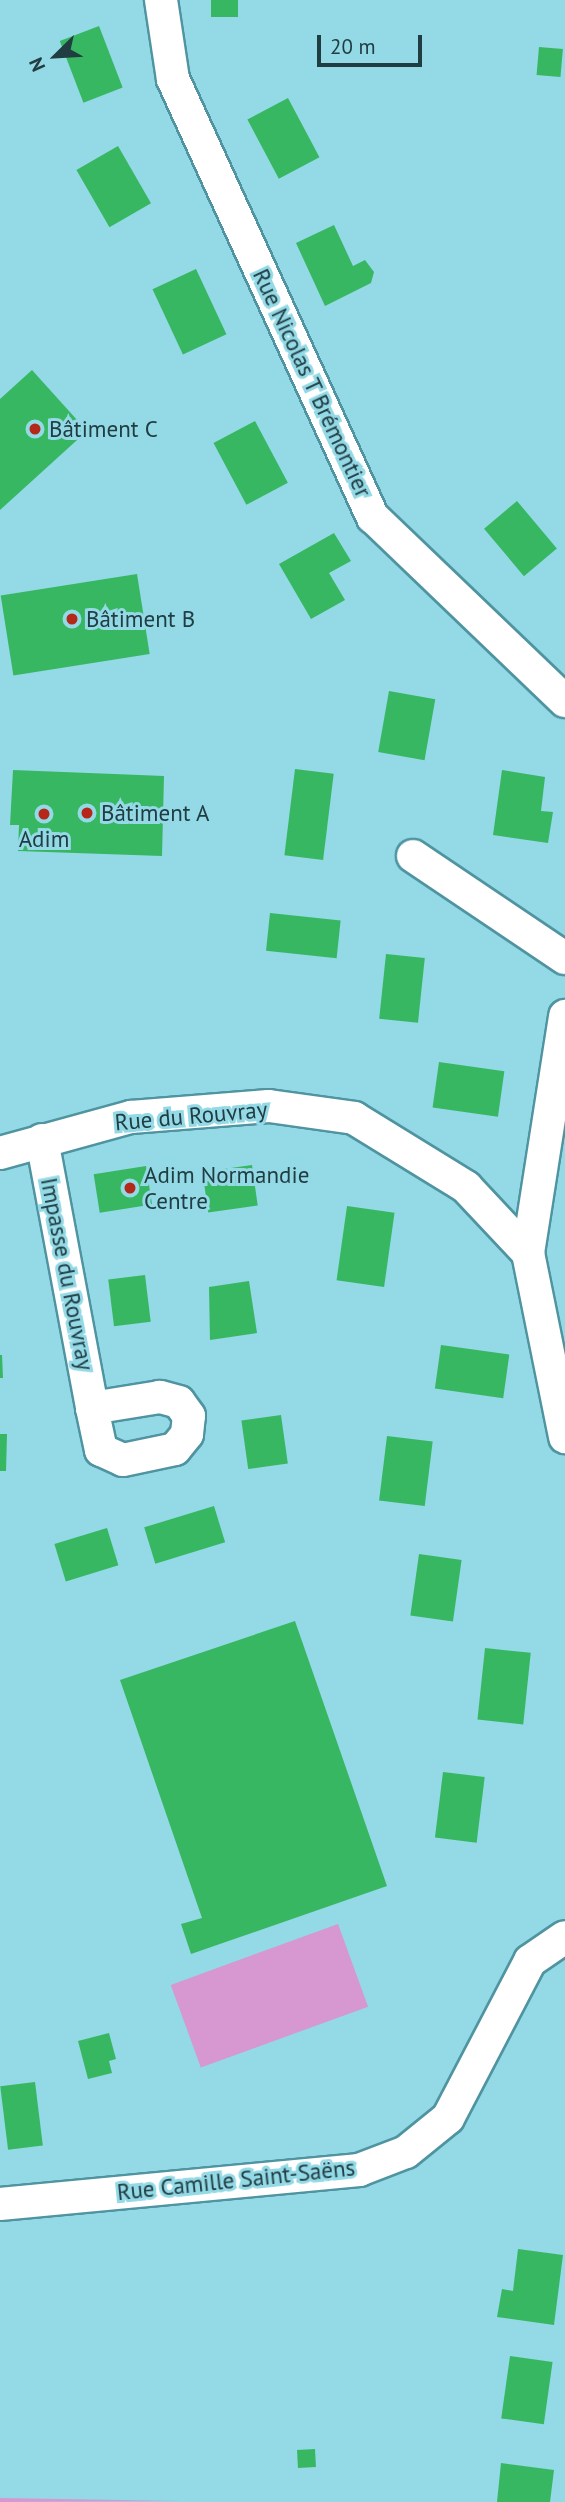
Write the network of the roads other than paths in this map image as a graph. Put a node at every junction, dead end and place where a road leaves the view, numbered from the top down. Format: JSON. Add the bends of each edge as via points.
{"nodes":[{"id":1,"x":161,"y":0,"type":"edge"},
{"id":2,"x":565,"y":701,"type":"edge"},
{"id":3,"x":414,"y":856,"type":"dead end"},
{"id":4,"x":565,"y":958,"type":"edge"},
{"id":5,"x":565,"y":1016,"type":"edge"},
{"id":6,"x":42,"y":1140,"type":"junction"},
{"id":7,"x":0,"y":1153,"type":"edge"},
{"id":8,"x":528,"y":1253,"type":"junction"},
{"id":9,"x":92,"y":1408,"type":"dead end"},
{"id":10,"x":565,"y":1437,"type":"edge"},
{"id":11,"x":565,"y":1937,"type":"edge"},
{"id":12,"x":0,"y":2204,"type":"edge"}],
"edges":[{"from":1,"to":2,"type":"street","name":"Rue Nicolas T Brémontier","via":[[173,79],[373,517]]},
{"from":3,"to":4,"type":"street"},
{"from":5,"to":8,"type":"street"},
{"from":6,"to":7,"type":"street","name":"Rue du Rouvray"},
{"from":6,"to":8,"type":"street","name":"Rue du Rouvray","via":[[131,1117],[269,1106],[354,1118],[466,1187]]},
{"from":6,"to":9,"type":"street","name":"Impasse du Rouvray"},
{"from":8,"to":10,"type":"street"},
{"from":11,"to":12,"type":"street","name":"Rue Camille Saint-Saëns","via":[[530,1961],[448,2118],[406,2152],[359,2170]]}]}
